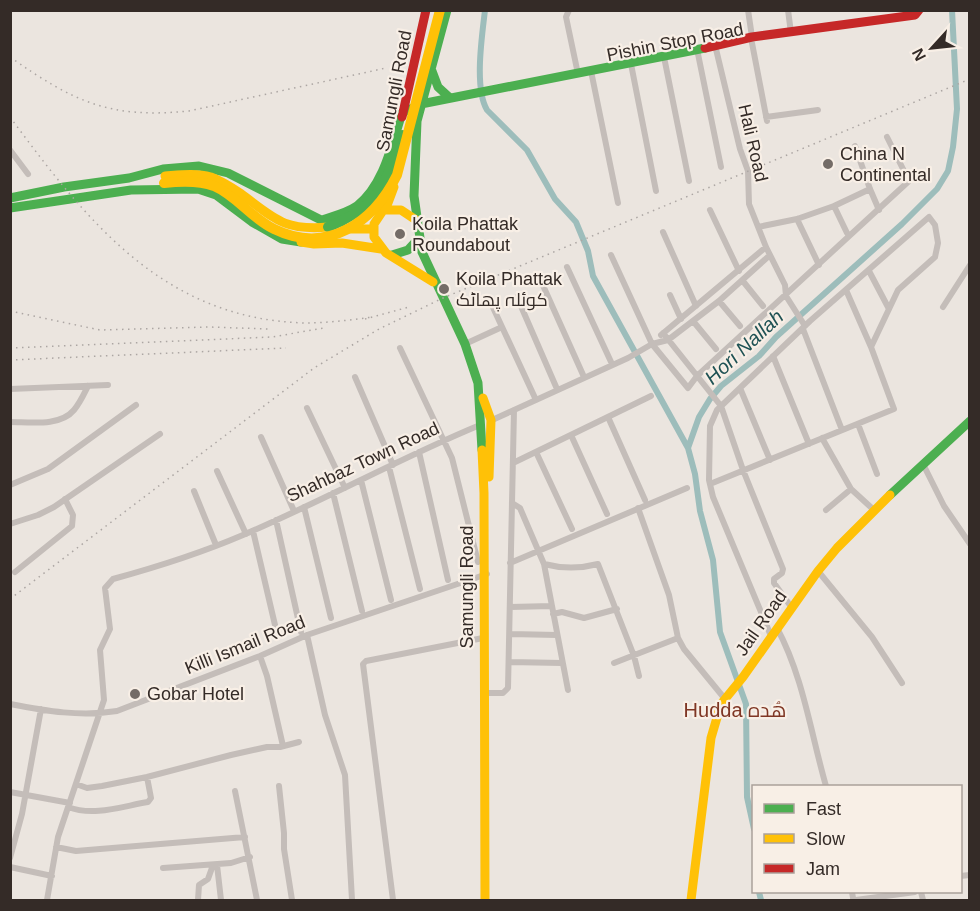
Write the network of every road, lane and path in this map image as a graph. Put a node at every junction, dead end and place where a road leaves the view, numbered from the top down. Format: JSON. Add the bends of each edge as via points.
{"nodes":[{"id":1,"x":426,"y":10,"type":"edge"},
{"id":2,"x":433,"y":10,"type":"edge"},
{"id":3,"x":440,"y":10,"type":"edge"},
{"id":4,"x":447,"y":10,"type":"edge"},
{"id":5,"x":569,"y":10,"type":"edge"},
{"id":6,"x":748,"y":10,"type":"edge"},
{"id":7,"x":788,"y":10,"type":"edge"},
{"id":8,"x":919,"y":10,"type":"edge"},
{"id":9,"x":927,"y":10,"type":"edge"},
{"id":10,"x":791,"y":34,"type":"junction"},
{"id":11,"x":752,"y":40,"type":"junction"},
{"id":12,"x":716,"y":46,"type":"junction"},
{"id":13,"x":697,"y":51,"type":"junction"},
{"id":14,"x":665,"y":59,"type":"junction"},
{"id":15,"x":631,"y":65,"type":"junction"},
{"id":16,"x":432,"y":71,"type":"junction"},
{"id":17,"x":578,"y":74,"type":"junction"},
{"id":18,"x":591,"y":74,"type":"junction"},
{"id":19,"x":496,"y":92,"type":"junction"},
{"id":20,"x":450,"y":98,"type":"junction"},
{"id":21,"x":420,"y":110,"type":"junction"},
{"id":22,"x":818,"y":110,"type":"dead end"},
{"id":23,"x":402,"y":113,"type":"junction"},
{"id":24,"x":887,"y":137,"type":"dead end"},
{"id":25,"x":855,"y":146,"type":"dead end"},
{"id":26,"x":10,"y":150,"type":"edge"},
{"id":27,"x":721,"y":167,"type":"dead end"},
{"id":28,"x":28,"y":174,"type":"dead end"},
{"id":29,"x":162,"y":179,"type":"junction"},
{"id":30,"x":690,"y":181,"type":"dead end"},
{"id":31,"x":130,"y":184,"type":"junction"},
{"id":32,"x":870,"y":189,"type":"junction"},
{"id":33,"x":657,"y":191,"type":"dead end"},
{"id":34,"x":10,"y":198,"type":"edge"},
{"id":35,"x":618,"y":204,"type":"dead end"},
{"id":36,"x":834,"y":206,"type":"junction"},
{"id":37,"x":10,"y":208,"type":"edge"},
{"id":38,"x":383,"y":210,"type":"junction"},
{"id":39,"x":710,"y":210,"type":"dead end"},
{"id":40,"x":879,"y":210,"type":"junction"},
{"id":41,"x":797,"y":219,"type":"junction"},
{"id":42,"x":322,"y":220,"type":"junction"},
{"id":43,"x":416,"y":220,"type":"junction"},
{"id":44,"x":758,"y":227,"type":"junction"},
{"id":45,"x":373,"y":229,"type":"junction"},
{"id":46,"x":663,"y":232,"type":"dead end"},
{"id":47,"x":847,"y":233,"type":"dead end"},
{"id":48,"x":419,"y":238,"type":"junction"},
{"id":49,"x":766,"y":247,"type":"junction"},
{"id":50,"x":381,"y":249,"type":"junction"},
{"id":51,"x":392,"y":255,"type":"junction"},
{"id":52,"x":611,"y":255,"type":"dead end"},
{"id":53,"x":770,"y":255,"type":"junction"},
{"id":54,"x":819,"y":265,"type":"junction"},
{"id":55,"x":969,"y":265,"type":"edge"},
{"id":56,"x":567,"y":267,"type":"dead end"},
{"id":57,"x":739,"y":271,"type":"junction"},
{"id":58,"x":869,"y":271,"type":"junction"},
{"id":59,"x":742,"y":280,"type":"junction"},
{"id":60,"x":541,"y":281,"type":"dead end"},
{"id":61,"x":436,"y":284,"type":"junction"},
{"id":62,"x":846,"y":290,"type":"junction"},
{"id":63,"x":670,"y":295,"type":"dead end"},
{"id":64,"x":786,"y":296,"type":"junction"},
{"id":65,"x":517,"y":297,"type":"dead end"},
{"id":66,"x":490,"y":301,"type":"dead end"},
{"id":67,"x":719,"y":301,"type":"junction"},
{"id":68,"x":696,"y":306,"type":"junction"},
{"id":69,"x":763,"y":306,"type":"dead end"},
{"id":70,"x":943,"y":307,"type":"dead end"},
{"id":71,"x":889,"y":309,"type":"junction"},
{"id":72,"x":681,"y":319,"type":"junction"},
{"id":73,"x":693,"y":321,"type":"junction"},
{"id":74,"x":803,"y":325,"type":"junction"},
{"id":75,"x":740,"y":326,"type":"dead end"},
{"id":76,"x":502,"y":327,"type":"junction"},
{"id":77,"x":663,"y":333,"type":"junction"},
{"id":78,"x":668,"y":340,"type":"junction"},
{"id":79,"x":654,"y":343,"type":"junction"},
{"id":80,"x":465,"y":344,"type":"junction"},
{"id":81,"x":872,"y":347,"type":"junction"},
{"id":82,"x":400,"y":348,"type":"dead end"},
{"id":83,"x":716,"y":350,"type":"dead end"},
{"id":84,"x":773,"y":356,"type":"junction"},
{"id":85,"x":612,"y":364,"type":"junction"},
{"id":86,"x":697,"y":376,"type":"junction"},
{"id":87,"x":355,"y":377,"type":"dead end"},
{"id":88,"x":584,"y":377,"type":"junction"},
{"id":89,"x":108,"y":385,"type":"dead end"},
{"id":90,"x":88,"y":386,"type":"junction"},
{"id":91,"x":740,"y":388,"type":"junction"},
{"id":92,"x":10,"y":389,"type":"edge"},
{"id":93,"x":557,"y":389,"type":"junction"},
{"id":94,"x":651,"y":396,"type":"dead end"},
{"id":95,"x":536,"y":400,"type":"junction"},
{"id":96,"x":136,"y":405,"type":"dead end"},
{"id":97,"x":721,"y":406,"type":"junction"},
{"id":98,"x":307,"y":408,"type":"dead end"},
{"id":99,"x":514,"y":410,"type":"junction"},
{"id":100,"x":608,"y":417,"type":"junction"},
{"id":101,"x":969,"y":421,"type":"edge"},
{"id":102,"x":10,"y":422,"type":"edge"},
{"id":103,"x":486,"y":423,"type":"junction"},
{"id":104,"x":858,"y":424,"type":"junction"},
{"id":105,"x":842,"y":430,"type":"junction"},
{"id":106,"x":160,"y":434,"type":"dead end"},
{"id":107,"x":571,"y":435,"type":"junction"},
{"id":108,"x":261,"y":437,"type":"dead end"},
{"id":109,"x":822,"y":438,"type":"junction"},
{"id":110,"x":443,"y":440,"type":"junction"},
{"id":111,"x":809,"y":444,"type":"junction"},
{"id":112,"x":419,"y":452,"type":"junction"},
{"id":113,"x":536,"y":452,"type":"junction"},
{"id":114,"x":770,"y":460,"type":"junction"},
{"id":115,"x":513,"y":463,"type":"junction"},
{"id":116,"x":923,"y":464,"type":"junction"},
{"id":117,"x":391,"y":466,"type":"junction"},
{"id":118,"x":743,"y":470,"type":"junction"},
{"id":119,"x":217,"y":471,"type":"dead end"},
{"id":120,"x":877,"y":474,"type":"dead end"},
{"id":121,"x":361,"y":480,"type":"junction"},
{"id":122,"x":710,"y":484,"type":"junction"},
{"id":123,"x":10,"y":486,"type":"edge"},
{"id":124,"x":345,"y":488,"type":"junction"},
{"id":125,"x":687,"y":488,"type":"dead end"},
{"id":126,"x":851,"y":489,"type":"junction"},
{"id":127,"x":195,"y":491,"type":"dead end"},
{"id":128,"x":333,"y":493,"type":"junction"},
{"id":129,"x":65,"y":499,"type":"junction"},
{"id":130,"x":645,"y":500,"type":"dead end"},
{"id":131,"x":512,"y":503,"type":"junction"},
{"id":132,"x":304,"y":507,"type":"junction"},
{"id":133,"x":638,"y":508,"type":"junction"},
{"id":134,"x":826,"y":510,"type":"dead end"},
{"id":135,"x":294,"y":511,"type":"junction"},
{"id":136,"x":876,"y":512,"type":"junction"},
{"id":137,"x":607,"y":514,"type":"dead end"},
{"id":138,"x":276,"y":520,"type":"junction"},
{"id":139,"x":10,"y":524,"type":"edge"},
{"id":140,"x":572,"y":529,"type":"dead end"},
{"id":141,"x":249,"y":532,"type":"junction"},
{"id":142,"x":969,"y":544,"type":"edge"},
{"id":143,"x":216,"y":545,"type":"junction"},
{"id":144,"x":537,"y":550,"type":"junction"},
{"id":145,"x":478,"y":562,"type":"dead end"},
{"id":146,"x":510,"y":563,"type":"junction"},
{"id":147,"x":544,"y":564,"type":"junction"},
{"id":148,"x":818,"y":570,"type":"junction"},
{"id":149,"x":15,"y":572,"type":"dead end"},
{"id":150,"x":485,"y":574,"type":"junction"},
{"id":151,"x":448,"y":580,"type":"dead end"},
{"id":152,"x":420,"y":589,"type":"dead end"},
{"id":153,"x":391,"y":600,"type":"dead end"},
{"id":154,"x":510,"y":607,"type":"junction"},
{"id":155,"x":792,"y":608,"type":"junction"},
{"id":156,"x":616,"y":609,"type":"junction"},
{"id":157,"x":552,"y":610,"type":"junction"},
{"id":158,"x":362,"y":611,"type":"dead end"},
{"id":159,"x":331,"y":618,"type":"dead end"},
{"id":160,"x":275,"y":625,"type":"dead end"},
{"id":161,"x":774,"y":632,"type":"junction"},
{"id":162,"x":304,"y":633,"type":"junction"},
{"id":163,"x":510,"y":634,"type":"junction"},
{"id":164,"x":557,"y":635,"type":"junction"},
{"id":165,"x":483,"y":638,"type":"junction"},
{"id":166,"x":678,"y":638,"type":"junction"},
{"id":167,"x":260,"y":656,"type":"junction"},
{"id":168,"x":634,"y":656,"type":"junction"},
{"id":169,"x":509,"y":662,"type":"junction"},
{"id":170,"x":562,"y":663,"type":"junction"},
{"id":171,"x":614,"y":663,"type":"dead end"},
{"id":172,"x":639,"y":676,"type":"dead end"},
{"id":173,"x":902,"y":683,"type":"dead end"},
{"id":174,"x":568,"y":690,"type":"dead end"},
{"id":175,"x":487,"y":693,"type":"junction"},
{"id":176,"x":724,"y":699,"type":"junction"},
{"id":177,"x":10,"y":704,"type":"edge"},
{"id":178,"x":41,"y":709,"type":"junction"},
{"id":179,"x":98,"y":714,"type":"junction"},
{"id":180,"x":299,"y":741,"type":"dead end"},
{"id":181,"x":283,"y":746,"type":"junction"},
{"id":182,"x":147,"y":777,"type":"junction"},
{"id":183,"x":76,"y":784,"type":"junction"},
{"id":184,"x":826,"y":785,"type":"edge"},
{"id":185,"x":279,"y":786,"type":"dead end"},
{"id":186,"x":236,"y":791,"type":"dead end"},
{"id":187,"x":10,"y":792,"type":"edge"},
{"id":188,"x":25,"y":794,"type":"junction"},
{"id":189,"x":69,"y":805,"type":"junction"},
{"id":190,"x":245,"y":837,"type":"junction"},
{"id":191,"x":57,"y":848,"type":"junction"},
{"id":192,"x":250,"y":857,"type":"junction"},
{"id":193,"x":10,"y":858,"type":"edge"},
{"id":194,"x":215,"y":865,"type":"junction"},
{"id":195,"x":10,"y":867,"type":"edge"},
{"id":196,"x":163,"y":868,"type":"dead end"},
{"id":197,"x":52,"y":876,"type":"junction"},
{"id":198,"x":904,"y":893,"type":"edge"},
{"id":199,"x":853,"y":895,"type":"edge"},
{"id":200,"x":871,"y":899,"type":"edge"},
{"id":201,"x":46,"y":900,"type":"edge"},
{"id":202,"x":198,"y":900,"type":"edge"},
{"id":203,"x":221,"y":900,"type":"edge"},
{"id":204,"x":257,"y":900,"type":"edge"},
{"id":205,"x":292,"y":900,"type":"edge"},
{"id":206,"x":352,"y":900,"type":"edge"},
{"id":207,"x":393,"y":900,"type":"edge"},
{"id":208,"x":485,"y":900,"type":"edge"},
{"id":209,"x":491,"y":900,"type":"edge"},
{"id":210,"x":691,"y":900,"type":"edge"}],
"edges":[{"from":1,"to":23,"type":"main road","name":"Samungli Road"},
{"from":2,"to":29,"type":"main road","bridge":true,"via":[[390,174],[372,202],[358,213],[328,227],[296,228],[273,219],[216,179],[192,174]]},
{"from":3,"to":29,"type":"main road","bridge":true,"via":[[397,175],[386,199],[362,221],[321,237],[287,234],[265,224],[217,187]]},
{"from":4,"to":16,"type":"main road","name":"Samungli Road"},
{"from":5,"to":17,"type":"street","via":[[566,17]]},
{"from":6,"to":11,"type":"street"},
{"from":7,"to":10,"type":"street"},
{"from":8,"to":10,"type":"main road","name":"Pishin Stop Road","via":[[915,15]]},
{"from":9,"to":10,"type":"main road","name":"Pishin Stop Road","via":[[912,22]]},
{"from":10,"to":11,"type":"main road","name":"Pishin Stop Road"},
{"from":11,"to":12,"type":"main road","name":"Pishin Stop Road"},
{"from":11,"to":22,"type":"street","via":[[767,119]]},
{"from":12,"to":13,"type":"main road","name":"Pishin Stop Road"},
{"from":12,"to":44,"type":"street","name":"Hali Road","via":[[748,171],[749,204]]},
{"from":13,"to":14,"type":"main road","name":"Pishin Stop Road"},
{"from":13,"to":27,"type":"street"},
{"from":14,"to":15,"type":"main road","name":"Pishin Stop Road"},
{"from":14,"to":30,"type":"street"},
{"from":15,"to":18,"type":"main road","name":"Pishin Stop Road"},
{"from":15,"to":33,"type":"street"},
{"from":16,"to":20,"type":"main road","via":[[438,87]]},
{"from":16,"to":21,"type":"main road","name":"Samungli Road"},
{"from":17,"to":18,"type":"main road","name":"Pishin Stop Road"},
{"from":17,"to":19,"type":"main road","name":"Pishin Stop Road"},
{"from":18,"to":19,"type":"main road","name":"Pishin Stop Road"},
{"from":18,"to":35,"type":"street"},
{"from":19,"to":20,"type":"main road"},
{"from":19,"to":21,"type":"main road"},
{"from":20,"to":21,"type":"main road"},
{"from":21,"to":23,"type":"main road"},
{"from":21,"to":43,"type":"main road","name":"Samungli Road","via":[[414,156]]},
{"from":23,"to":38,"type":"main road","name":"Samungli Road","via":[[394,186]]},
{"from":23,"to":42,"type":"main road","via":[[368,197],[349,212]]},
{"from":24,"to":40,"type":"street","via":[[909,181]]},
{"from":25,"to":32,"type":"street"},
{"from":26,"to":28,"type":"street"},
{"from":29,"to":31,"type":"main road"},
{"from":31,"to":34,"type":"main road","via":[[64,187]]},
{"from":31,"to":37,"type":"main road"},
{"from":31,"to":42,"type":"main road","via":[[163,169],[209,167]]},
{"from":31,"to":50,"type":"main road","via":[[198,189],[216,195],[282,239]]},
{"from":32,"to":36,"type":"street"},
{"from":32,"to":40,"type":"street"},
{"from":36,"to":41,"type":"street"},
{"from":36,"to":47,"type":"street"},
{"from":38,"to":43,"type":"main road","via":[[401,210]]},
{"from":38,"to":45,"type":"main road","name":"Samungli Road"},
{"from":39,"to":57,"type":"street"},
{"from":40,"to":54,"type":"street"},
{"from":41,"to":44,"type":"street"},
{"from":41,"to":54,"type":"street"},
{"from":42,"to":45,"type":"main road","via":[[348,230]]},
{"from":43,"to":48,"type":"main road","name":"Samungli Road"},
{"from":44,"to":49,"type":"street","name":"Hali Road"},
{"from":45,"to":50,"type":"main road"},
{"from":46,"to":68,"type":"street"},
{"from":48,"to":51,"type":"main road","via":[[405,253]]},
{"from":48,"to":61,"type":"main road","name":"Samungli Road"},
{"from":49,"to":53,"type":"street","name":"Hali Road"},
{"from":49,"to":57,"type":"street"},
{"from":50,"to":51,"type":"main road"},
{"from":51,"to":61,"type":"main road"},
{"from":52,"to":79,"type":"street"},
{"from":53,"to":59,"type":"street"},
{"from":53,"to":64,"type":"street","name":"Hali Road","via":[[785,285]]},
{"from":54,"to":64,"type":"street"},
{"from":55,"to":70,"type":"street"},
{"from":56,"to":85,"type":"street"},
{"from":57,"to":68,"type":"street"},
{"from":58,"to":62,"type":"street"},
{"from":58,"to":71,"type":"street"},
{"from":58,"to":71,"type":"street","via":[[929,217],[935,225],[938,243],[935,257],[898,290]]},
{"from":59,"to":67,"type":"street"},
{"from":59,"to":69,"type":"street"},
{"from":60,"to":88,"type":"street"},
{"from":61,"to":80,"type":"main road","name":"Samungli Road"},
{"from":62,"to":74,"type":"street"},
{"from":62,"to":81,"type":"street"},
{"from":63,"to":72,"type":"street"},
{"from":64,"to":74,"type":"street","name":"Hali Road"},
{"from":64,"to":86,"type":"street"},
{"from":65,"to":93,"type":"street"},
{"from":66,"to":76,"type":"street"},
{"from":67,"to":73,"type":"street"},
{"from":67,"to":75,"type":"street"},
{"from":68,"to":72,"type":"street"},
{"from":71,"to":81,"type":"street"},
{"from":72,"to":77,"type":"street"},
{"from":73,"to":78,"type":"street"},
{"from":73,"to":83,"type":"street"},
{"from":74,"to":84,"type":"street"},
{"from":74,"to":105,"type":"street","name":"Hali Road"},
{"from":76,"to":80,"type":"street"},
{"from":76,"to":95,"type":"street"},
{"from":77,"to":78,"type":"street"},
{"from":77,"to":79,"type":"street"},
{"from":78,"to":79,"type":"street","name":"Shahbaz Town Road"},
{"from":78,"to":86,"type":"street"},
{"from":79,"to":85,"type":"street","name":"Shahbaz Town Road"},
{"from":79,"to":86,"type":"street","via":[[688,388]]},
{"from":80,"to":103,"type":"main road","name":"Samungli Road"},
{"from":81,"to":104,"type":"street","via":[[894,409]]},
{"from":82,"to":110,"type":"street"},
{"from":84,"to":91,"type":"street"},
{"from":84,"to":111,"type":"street"},
{"from":85,"to":88,"type":"street","name":"Shahbaz Town Road"},
{"from":86,"to":97,"type":"street"},
{"from":87,"to":117,"type":"street"},
{"from":88,"to":93,"type":"street","name":"Shahbaz Town Road"},
{"from":89,"to":90,"type":"street"},
{"from":90,"to":92,"type":"street"},
{"from":90,"to":102,"type":"street","via":[[75,410],[64,417],[46,422]]},
{"from":91,"to":97,"type":"street"},
{"from":91,"to":114,"type":"street"},
{"from":93,"to":95,"type":"street","name":"Shahbaz Town Road"},
{"from":94,"to":100,"type":"street"},
{"from":95,"to":99,"type":"street","name":"Shahbaz Town Road"},
{"from":96,"to":123,"type":"street","via":[[48,469]]},
{"from":97,"to":118,"type":"street"},
{"from":97,"to":122,"type":"street","via":[[710,426]]},
{"from":98,"to":124,"type":"street"},
{"from":99,"to":103,"type":"street","name":"Shahbaz Town Road"},
{"from":99,"to":115,"type":"street"},
{"from":100,"to":107,"type":"street"},
{"from":100,"to":130,"type":"street"},
{"from":101,"to":116,"type":"main road","name":"Jail Road"},
{"from":103,"to":110,"type":"street","name":"Shahbaz Town Road"},
{"from":103,"to":150,"type":"main road","name":"Samungli Road"},
{"from":104,"to":105,"type":"street"},
{"from":104,"to":120,"type":"street"},
{"from":105,"to":109,"type":"street"},
{"from":106,"to":129,"type":"street"},
{"from":107,"to":113,"type":"street"},
{"from":107,"to":137,"type":"street"},
{"from":108,"to":135,"type":"street"},
{"from":109,"to":111,"type":"street"},
{"from":109,"to":126,"type":"street"},
{"from":110,"to":112,"type":"street","name":"Shahbaz Town Road"},
{"from":110,"to":145,"type":"street","via":[[452,458]]},
{"from":111,"to":114,"type":"street"},
{"from":112,"to":117,"type":"street","name":"Shahbaz Town Road"},
{"from":112,"to":151,"type":"street"},
{"from":113,"to":115,"type":"street"},
{"from":113,"to":140,"type":"street"},
{"from":114,"to":118,"type":"street"},
{"from":115,"to":131,"type":"street"},
{"from":116,"to":136,"type":"main road","name":"Jail Road"},
{"from":116,"to":142,"type":"street"},
{"from":117,"to":121,"type":"street","name":"Shahbaz Town Road"},
{"from":117,"to":152,"type":"street"},
{"from":118,"to":122,"type":"street"},
{"from":118,"to":155,"type":"street","via":[[783,569],[774,583]]},
{"from":119,"to":141,"type":"street"},
{"from":121,"to":124,"type":"street","name":"Shahbaz Town Road"},
{"from":121,"to":153,"type":"street"},
{"from":122,"to":161,"type":"street","via":[[723,523]]},
{"from":124,"to":128,"type":"street","name":"Shahbaz Town Road"},
{"from":125,"to":133,"type":"street"},
{"from":126,"to":134,"type":"street"},
{"from":126,"to":136,"type":"street"},
{"from":127,"to":143,"type":"street"},
{"from":128,"to":132,"type":"street","name":"Shahbaz Town Road"},
{"from":128,"to":158,"type":"street"},
{"from":129,"to":139,"type":"street","via":[[38,515]]},
{"from":129,"to":149,"type":"street","via":[[73,515],[72,526]]},
{"from":131,"to":144,"type":"street","via":[[520,508]]},
{"from":131,"to":146,"type":"street"},
{"from":132,"to":135,"type":"street","name":"Shahbaz Town Road"},
{"from":132,"to":159,"type":"street"},
{"from":133,"to":144,"type":"street"},
{"from":133,"to":166,"type":"street","via":[[669,595]]},
{"from":135,"to":138,"type":"street","name":"Shahbaz Town Road"},
{"from":136,"to":148,"type":"main road","name":"Jail Road"},
{"from":138,"to":141,"type":"street","name":"Shahbaz Town Road"},
{"from":138,"to":162,"type":"street"},
{"from":141,"to":143,"type":"street","name":"Shahbaz Town Road"},
{"from":141,"to":160,"type":"street"},
{"from":143,"to":179,"type":"street","name":"Shahbaz Town Road","via":[[108,583],[105,588],[110,629],[100,650],[104,700]]},
{"from":144,"to":146,"type":"street"},
{"from":144,"to":147,"type":"street"},
{"from":146,"to":154,"type":"street"},
{"from":147,"to":156,"type":"street","via":[[561,569],[598,564]]},
{"from":147,"to":157,"type":"street"},
{"from":148,"to":155,"type":"main road","name":"Jail Road"},
{"from":148,"to":173,"type":"street","via":[[872,637]]},
{"from":150,"to":162,"type":"street","name":"Killi Ismail Road"},
{"from":150,"to":165,"type":"main road","name":"Samungli Road"},
{"from":150,"to":175,"type":"main road","name":"Samungli Road"},
{"from":154,"to":157,"type":"street"},
{"from":154,"to":163,"type":"street"},
{"from":155,"to":161,"type":"main road","name":"Jail Road"},
{"from":156,"to":157,"type":"street","via":[[584,618]]},
{"from":156,"to":168,"type":"street"},
{"from":157,"to":164,"type":"street"},
{"from":161,"to":176,"type":"main road","name":"Jail Road"},
{"from":161,"to":184,"type":"street","via":[[786,644]]},
{"from":162,"to":167,"type":"street","name":"Killi Ismail Road"},
{"from":162,"to":206,"type":"street","via":[[345,775]]},
{"from":163,"to":164,"type":"street"},
{"from":163,"to":169,"type":"street"},
{"from":164,"to":170,"type":"street"},
{"from":165,"to":175,"type":"main road","name":"Samungli Road"},
{"from":165,"to":207,"type":"street","via":[[363,664]]},
{"from":166,"to":168,"type":"street"},
{"from":166,"to":176,"type":"street"},
{"from":167,"to":179,"type":"street","name":"Killi Ismail Road","via":[[154,698]]},
{"from":167,"to":181,"type":"street"},
{"from":168,"to":171,"type":"street"},
{"from":168,"to":172,"type":"street"},
{"from":169,"to":170,"type":"street"},
{"from":169,"to":175,"type":"street","via":[[508,688],[503,693]]},
{"from":170,"to":174,"type":"street"},
{"from":175,"to":208,"type":"main road","name":"Samungli Road"},
{"from":175,"to":209,"type":"main road","name":"Samungli Road"},
{"from":176,"to":210,"type":"main road","name":"Jail Road","via":[[711,738]]},
{"from":177,"to":178,"type":"street","name":"Killi Ismail Road"},
{"from":178,"to":179,"type":"street","name":"Killi Ismail Road"},
{"from":178,"to":188,"type":"street"},
{"from":179,"to":183,"type":"street"},
{"from":180,"to":181,"type":"street"},
{"from":181,"to":182,"type":"street"},
{"from":182,"to":183,"type":"street","via":[[87,788]]},
{"from":182,"to":189,"type":"street","via":[[151,798],[148,802],[84,811]]},
{"from":183,"to":189,"type":"street"},
{"from":185,"to":205,"type":"street"},
{"from":186,"to":190,"type":"street"},
{"from":187,"to":188,"type":"street"},
{"from":188,"to":189,"type":"street"},
{"from":188,"to":193,"type":"street"},
{"from":189,"to":191,"type":"street"},
{"from":190,"to":191,"type":"street","via":[[76,851]]},
{"from":190,"to":192,"type":"street"},
{"from":191,"to":197,"type":"street"},
{"from":192,"to":194,"type":"street"},
{"from":192,"to":204,"type":"street"},
{"from":194,"to":196,"type":"street"},
{"from":194,"to":202,"type":"street","via":[[208,879],[199,885]]},
{"from":194,"to":203,"type":"street"},
{"from":195,"to":197,"type":"street"},
{"from":197,"to":201,"type":"street"},
{"from":198,"to":200,"type":"street"},
{"from":199,"to":200,"type":"street"}]}
